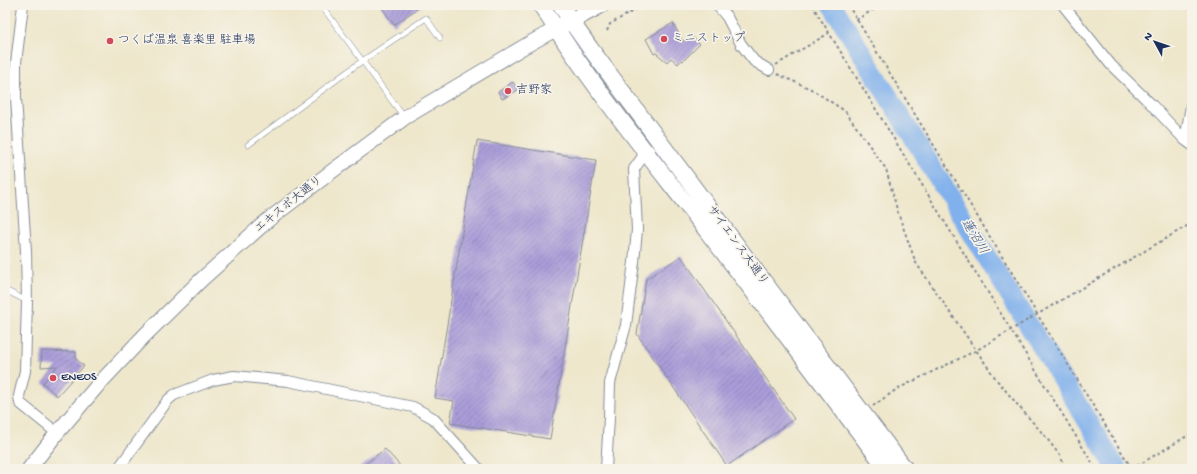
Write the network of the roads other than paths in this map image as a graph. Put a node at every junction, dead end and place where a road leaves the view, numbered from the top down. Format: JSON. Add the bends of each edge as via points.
{"nodes":[{"id":1,"x":23,"y":5,"type":"edge"},
{"id":2,"x":321,"y":5,"type":"edge"},
{"id":3,"x":541,"y":5,"type":"edge"},
{"id":4,"x":561,"y":5,"type":"edge"},
{"id":5,"x":601,"y":5,"type":"edge"},
{"id":6,"x":717,"y":5,"type":"edge"},
{"id":7,"x":1063,"y":5,"type":"edge"},
{"id":8,"x":571,"y":21,"type":"junction"},
{"id":9,"x":556,"y":29,"type":"junction"},
{"id":10,"x":440,"y":38,"type":"dead end"},
{"id":11,"x":362,"y":61,"type":"junction"},
{"id":12,"x":769,"y":70,"type":"road end"},
{"id":13,"x":1192,"y":104,"type":"edge"},
{"id":14,"x":404,"y":118,"type":"junction"},
{"id":15,"x":660,"y":142,"type":"junction"},
{"id":16,"x":1188,"y":142,"type":"edge"},
{"id":17,"x":248,"y":145,"type":"dead end"},
{"id":18,"x":646,"y":152,"type":"junction"},
{"id":19,"x":5,"y":290,"type":"edge"},
{"id":20,"x":27,"y":301,"type":"junction"},
{"id":21,"x":57,"y":433,"type":"junction"},
{"id":22,"x":29,"y":469,"type":"edge"},
{"id":23,"x":118,"y":469,"type":"edge"},
{"id":24,"x":479,"y":469,"type":"edge"},
{"id":25,"x":606,"y":469,"type":"edge"},
{"id":26,"x":887,"y":469,"type":"edge"},
{"id":27,"x":906,"y":469,"type":"edge"}],
"edges":[{"from":1,"to":20,"type":"street","via":[[16,63],[16,98]]},
{"from":2,"to":11,"type":"lane"},
{"from":3,"to":9,"type":"main road","name":"サイエンス大通り"},
{"from":4,"to":8,"type":"main road","name":"サイエンス大通り"},
{"from":5,"to":8,"type":"main road","name":"エキスポ大通り"},
{"from":6,"to":12,"type":"street","via":[[754,61]]},
{"from":7,"to":16,"type":"street","via":[[1111,65]]},
{"from":8,"to":9,"type":"main road","name":"エキスポ大通り"},
{"from":8,"to":15,"type":"main road","name":"サイエンス大通り"},
{"from":9,"to":14,"type":"main road","name":"エキスポ大通り"},
{"from":9,"to":18,"type":"main road","name":"サイエンス大通り"},
{"from":10,"to":11,"type":"lane","via":[[426,18]]},
{"from":11,"to":14,"type":"lane"},
{"from":11,"to":17,"type":"lane"},
{"from":13,"to":16,"type":"street"},
{"from":14,"to":21,"type":"main road","name":"エキスポ大通り","via":[[268,220],[202,279],[98,385]]},
{"from":15,"to":18,"type":"street"},
{"from":15,"to":27,"type":"main road","name":"サイエンス大通り"},
{"from":18,"to":25,"type":"street","via":[[634,169],[637,230],[626,325],[610,383]]},
{"from":18,"to":26,"type":"main road","name":"サイエンス大通り"},
{"from":19,"to":20,"type":"lane"},
{"from":20,"to":21,"type":"street","via":[[25,371],[19,396],[20,403]]},
{"from":21,"to":22,"type":"main road","name":"エキスポ大通り"},
{"from":23,"to":24,"type":"street","via":[[174,395],[213,380],[234,376],[288,381],[413,407],[433,418]]}]}
